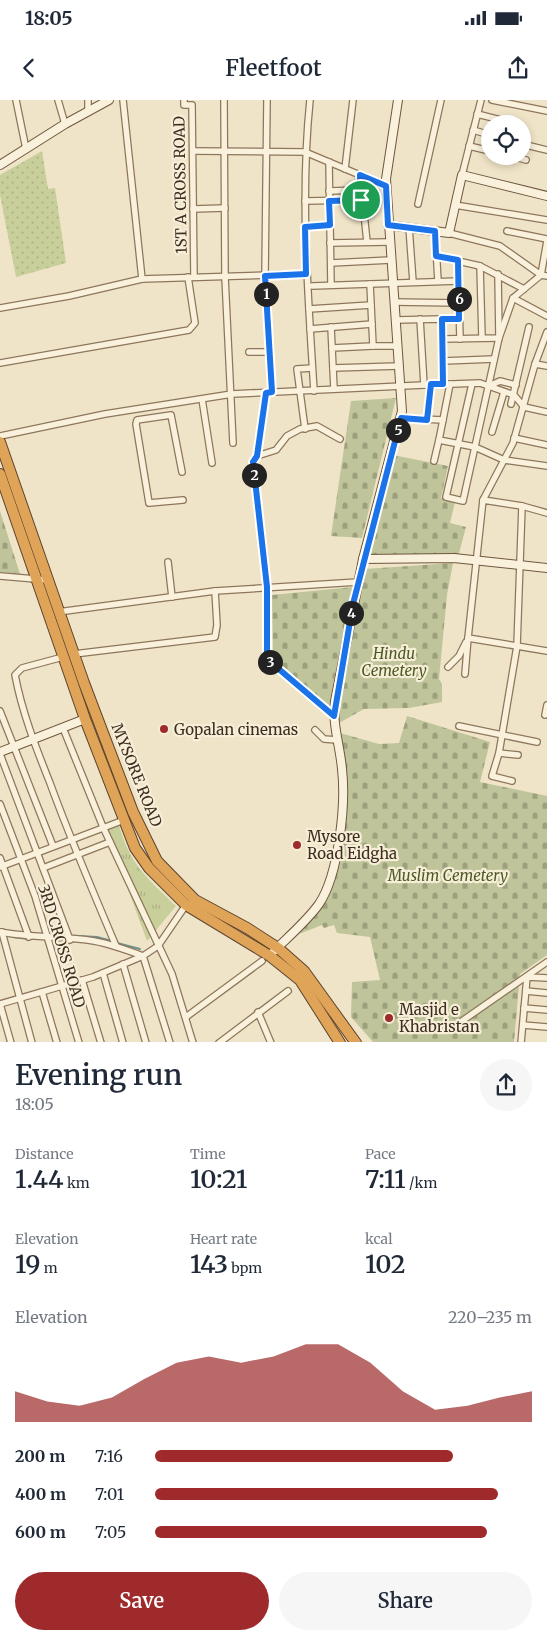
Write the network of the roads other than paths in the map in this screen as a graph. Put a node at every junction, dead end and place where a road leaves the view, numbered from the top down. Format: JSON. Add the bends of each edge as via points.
{"nodes":[{"id":1,"x":16,"y":100,"type":"edge"},
{"id":2,"x":58,"y":100,"type":"edge"},
{"id":3,"x":88,"y":100,"type":"edge"},
{"id":4,"x":109,"y":100,"type":"edge"},
{"id":5,"x":123,"y":100,"type":"edge"},
{"id":6,"x":184,"y":100,"type":"edge"},
{"id":7,"x":224,"y":100,"type":"edge"},
{"id":8,"x":267,"y":100,"type":"edge"},
{"id":9,"x":310,"y":100,"type":"edge"},
{"id":10,"x":353,"y":100,"type":"edge"},
{"id":11,"x":398,"y":100,"type":"edge"},
{"id":12,"x":441,"y":100,"type":"edge"},
{"id":13,"x":481,"y":100,"type":"edge"},
{"id":14,"x":492,"y":100,"type":"edge"},
{"id":15,"x":503,"y":101,"type":"edge"},
{"id":16,"x":547,"y":111,"type":"edge"},
{"id":17,"x":88,"y":112,"type":"junction"},
{"id":18,"x":477,"y":114,"type":"junction"},
{"id":19,"x":481,"y":115,"type":"edge"},
{"id":20,"x":65,"y":124,"type":"junction"},
{"id":21,"x":473,"y":130,"type":"junction"},
{"id":22,"x":481,"y":132,"type":"edge"},
{"id":23,"x":469,"y":146,"type":"junction"},
{"id":24,"x":531,"y":146,"type":"edge"},
{"id":25,"x":26,"y":149,"type":"junction"},
{"id":26,"x":481,"y":149,"type":"edge"},
{"id":27,"x":223,"y":150,"type":"junction"},
{"id":28,"x":547,"y":150,"type":"edge"},
{"id":29,"x":193,"y":151,"type":"junction"},
{"id":30,"x":265,"y":151,"type":"junction"},
{"id":31,"x":305,"y":152,"type":"junction"},
{"id":32,"x":329,"y":162,"type":"junction"},
{"id":33,"x":0,"y":165,"type":"edge"},
{"id":34,"x":345,"y":169,"type":"junction"},
{"id":35,"x":360,"y":175,"type":"junction"},
{"id":36,"x":462,"y":175,"type":"junction"},
{"id":37,"x":386,"y":186,"type":"junction"},
{"id":38,"x":361,"y":190,"type":"junction"},
{"id":39,"x":329,"y":191,"type":"junction"},
{"id":40,"x":547,"y":196,"type":"edge"},
{"id":41,"x":361,"y":200,"type":"junction"},
{"id":42,"x":304,"y":201,"type":"junction"},
{"id":43,"x":329,"y":201,"type":"junction"},
{"id":44,"x":418,"y":204,"type":"dead end"},
{"id":45,"x":455,"y":204,"type":"junction"},
{"id":46,"x":193,"y":208,"type":"junction"},
{"id":47,"x":225,"y":208,"type":"junction"},
{"id":48,"x":547,"y":220,"type":"edge"},
{"id":49,"x":330,"y":225,"type":"junction"},
{"id":50,"x":388,"y":225,"type":"junction"},
{"id":51,"x":305,"y":227,"type":"junction"},
{"id":52,"x":409,"y":227,"type":"junction"},
{"id":53,"x":435,"y":231,"type":"junction"},
{"id":54,"x":507,"y":232,"type":"dead end"},
{"id":55,"x":449,"y":233,"type":"junction"},
{"id":56,"x":547,"y":240,"type":"edge"},
{"id":57,"x":367,"y":242,"type":"junction"},
{"id":58,"x":390,"y":242,"type":"junction"},
{"id":59,"x":330,"y":243,"type":"junction"},
{"id":60,"x":436,"y":256,"type":"junction"},
{"id":61,"x":391,"y":260,"type":"junction"},
{"id":62,"x":458,"y":260,"type":"junction"},
{"id":63,"x":331,"y":263,"type":"junction"},
{"id":64,"x":480,"y":266,"type":"junction"},
{"id":65,"x":306,"y":274,"type":"junction"},
{"id":66,"x":498,"y":274,"type":"junction"},
{"id":67,"x":544,"y":275,"type":"edge"},
{"id":68,"x":265,"y":276,"type":"junction"},
{"id":69,"x":191,"y":277,"type":"junction"},
{"id":70,"x":225,"y":277,"type":"junction"},
{"id":71,"x":142,"y":279,"type":"junction"},
{"id":72,"x":438,"y":281,"type":"junction"},
{"id":73,"x":458,"y":281,"type":"junction"},
{"id":74,"x":413,"y":282,"type":"junction"},
{"id":75,"x":392,"y":283,"type":"junction"},
{"id":76,"x":370,"y":284,"type":"junction"},
{"id":77,"x":331,"y":285,"type":"junction"},
{"id":78,"x":312,"y":286,"type":"dead end"},
{"id":79,"x":524,"y":288,"type":"junction"},
{"id":80,"x":513,"y":298,"type":"junction"},
{"id":81,"x":394,"y":302,"type":"junction"},
{"id":82,"x":459,"y":303,"type":"junction"},
{"id":83,"x":371,"y":305,"type":"junction"},
{"id":84,"x":0,"y":308,"type":"edge"},
{"id":85,"x":309,"y":309,"type":"junction"},
{"id":86,"x":547,"y":316,"type":"edge"},
{"id":87,"x":420,"y":319,"type":"junction"},
{"id":88,"x":442,"y":319,"type":"junction"},
{"id":89,"x":459,"y":319,"type":"junction"},
{"id":90,"x":396,"y":320,"type":"junction"},
{"id":91,"x":372,"y":324,"type":"junction"},
{"id":92,"x":331,"y":327,"type":"junction"},
{"id":93,"x":529,"y":327,"type":"dead end"},
{"id":94,"x":310,"y":328,"type":"junction"},
{"id":95,"x":547,"y":332,"type":"edge"},
{"id":96,"x":482,"y":338,"type":"junction"},
{"id":97,"x":499,"y":338,"type":"junction"},
{"id":98,"x":442,"y":339,"type":"junction"},
{"id":99,"x":460,"y":339,"type":"junction"},
{"id":100,"x":373,"y":346,"type":"junction"},
{"id":101,"x":398,"y":346,"type":"junction"},
{"id":102,"x":332,"y":348,"type":"junction"},
{"id":103,"x":249,"y":352,"type":"dead end"},
{"id":104,"x":270,"y":352,"type":"junction"},
{"id":105,"x":494,"y":359,"type":"junction"},
{"id":106,"x":443,"y":361,"type":"junction"},
{"id":107,"x":0,"y":363,"type":"edge"},
{"id":108,"x":535,"y":364,"type":"junction"},
{"id":109,"x":399,"y":366,"type":"junction"},
{"id":110,"x":547,"y":366,"type":"edge"},
{"id":111,"x":312,"y":368,"type":"junction"},
{"id":112,"x":333,"y":368,"type":"junction"},
{"id":113,"x":431,"y":384,"type":"junction"},
{"id":114,"x":443,"y":384,"type":"junction"},
{"id":115,"x":450,"y":384,"type":"junction"},
{"id":116,"x":472,"y":384,"type":"junction"},
{"id":117,"x":424,"y":385,"type":"junction"},
{"id":118,"x":516,"y":385,"type":"junction"},
{"id":119,"x":401,"y":386,"type":"junction"},
{"id":120,"x":489,"y":386,"type":"junction"},
{"id":121,"x":334,"y":389,"type":"junction"},
{"id":122,"x":299,"y":391,"type":"junction"},
{"id":123,"x":314,"y":391,"type":"junction"},
{"id":124,"x":504,"y":392,"type":"junction"},
{"id":125,"x":269,"y":393,"type":"junction"},
{"id":126,"x":232,"y":394,"type":"junction"},
{"id":127,"x":514,"y":395,"type":"junction"},
{"id":128,"x":202,"y":399,"type":"junction"},
{"id":129,"x":511,"y":404,"type":"dead end"},
{"id":130,"x":164,"y":405,"type":"junction"},
{"id":131,"x":524,"y":406,"type":"junction"},
{"id":132,"x":144,"y":408,"type":"junction"},
{"id":133,"x":547,"y":412,"type":"edge"},
{"id":134,"x":166,"y":415,"type":"junction"},
{"id":135,"x":146,"y":418,"type":"junction"},
{"id":136,"x":401,"y":418,"type":"junction"},
{"id":137,"x":427,"y":420,"type":"junction"},
{"id":138,"x":443,"y":420,"type":"junction"},
{"id":139,"x":305,"y":429,"type":"junction"},
{"id":140,"x":492,"y":432,"type":"dead end"},
{"id":141,"x":0,"y":436,"type":"edge"},
{"id":142,"x":514,"y":438,"type":"junction"},
{"id":143,"x":340,"y":439,"type":"dead end"},
{"id":144,"x":439,"y":440,"type":"junction"},
{"id":145,"x":0,"y":442,"type":"edge"},
{"id":146,"x":234,"y":443,"type":"dead end"},
{"id":147,"x":458,"y":444,"type":"junction"},
{"id":148,"x":547,"y":445,"type":"edge"},
{"id":149,"x":475,"y":447,"type":"junction"},
{"id":150,"x":257,"y":456,"type":"junction"},
{"id":151,"x":504,"y":460,"type":"junction"},
{"id":152,"x":434,"y":462,"type":"dead end"},
{"id":153,"x":212,"y":463,"type":"dead end"},
{"id":154,"x":547,"y":466,"type":"edge"},
{"id":155,"x":182,"y":472,"type":"dead end"},
{"id":156,"x":0,"y":474,"type":"edge"},
{"id":157,"x":183,"y":500,"type":"dead end"},
{"id":158,"x":483,"y":500,"type":"junction"},
{"id":159,"x":522,"y":506,"type":"junction"},
{"id":160,"x":547,"y":513,"type":"edge"},
{"id":161,"x":363,"y":559,"type":"junction"},
{"id":162,"x":476,"y":560,"type":"junction"},
{"id":163,"x":168,"y":562,"type":"dead end"},
{"id":164,"x":519,"y":565,"type":"junction"},
{"id":165,"x":547,"y":567,"type":"edge"},
{"id":166,"x":0,"y":576,"type":"edge"},
{"id":167,"x":42,"y":580,"type":"junction"},
{"id":168,"x":358,"y":582,"type":"junction"},
{"id":169,"x":267,"y":587,"type":"junction"},
{"id":170,"x":215,"y":591,"type":"junction"},
{"id":171,"x":172,"y":597,"type":"junction"},
{"id":172,"x":58,"y":612,"type":"junction"},
{"id":173,"x":468,"y":638,"type":"junction"},
{"id":174,"x":517,"y":646,"type":"junction"},
{"id":175,"x":547,"y":651,"type":"edge"},
{"id":176,"x":74,"y":654,"type":"junction"},
{"id":177,"x":63,"y":658,"type":"junction"},
{"id":178,"x":448,"y":666,"type":"dead end"},
{"id":179,"x":464,"y":674,"type":"dead end"},
{"id":180,"x":547,"y":705,"type":"edge"},
{"id":181,"x":0,"y":711,"type":"edge"},
{"id":182,"x":545,"y":715,"type":"dead end"},
{"id":183,"x":334,"y":716,"type":"junction"},
{"id":184,"x":85,"y":719,"type":"junction"},
{"id":185,"x":458,"y":726,"type":"dead end"},
{"id":186,"x":63,"y":728,"type":"junction"},
{"id":187,"x":315,"y":730,"type":"dead end"},
{"id":188,"x":502,"y":736,"type":"junction"},
{"id":189,"x":33,"y":740,"type":"junction"},
{"id":190,"x":337,"y":740,"type":"junction"},
{"id":191,"x":537,"y":742,"type":"dead end"},
{"id":192,"x":14,"y":747,"type":"junction"},
{"id":193,"x":0,"y":753,"type":"edge"},
{"id":194,"x":499,"y":753,"type":"junction"},
{"id":195,"x":518,"y":755,"type":"dead end"},
{"id":196,"x":512,"y":781,"type":"dead end"},
{"id":197,"x":0,"y":804,"type":"edge"},
{"id":198,"x":124,"y":820,"type":"junction"},
{"id":199,"x":103,"y":827,"type":"junction"},
{"id":200,"x":71,"y":839,"type":"junction"},
{"id":201,"x":110,"y":842,"type":"junction"},
{"id":202,"x":53,"y":846,"type":"junction"},
{"id":203,"x":37,"y":853,"type":"junction"},
{"id":204,"x":78,"y":854,"type":"junction"},
{"id":205,"x":0,"y":858,"type":"edge"},
{"id":206,"x":20,"y":858,"type":"junction"},
{"id":207,"x":1,"y":866,"type":"edge"},
{"id":208,"x":43,"y":868,"type":"junction"},
{"id":209,"x":186,"y":905,"type":"junction"},
{"id":210,"x":1,"y":932,"type":"edge"},
{"id":211,"x":30,"y":937,"type":"junction"},
{"id":212,"x":48,"y":938,"type":"junction"},
{"id":213,"x":70,"y":938,"type":"junction"},
{"id":214,"x":116,"y":946,"type":"junction"},
{"id":215,"x":158,"y":946,"type":"junction"},
{"id":216,"x":270,"y":955,"type":"junction"},
{"id":217,"x":143,"y":956,"type":"junction"},
{"id":218,"x":547,"y":962,"type":"edge"},
{"id":219,"x":123,"y":964,"type":"junction"},
{"id":220,"x":103,"y":973,"type":"junction"},
{"id":221,"x":527,"y":977,"type":"junction"},
{"id":222,"x":547,"y":978,"type":"edge"},
{"id":223,"x":82,"y":980,"type":"junction"},
{"id":224,"x":62,"y":986,"type":"junction"},
{"id":225,"x":288,"y":991,"type":"dead end"},
{"id":226,"x":526,"y":991,"type":"junction"},
{"id":227,"x":42,"y":992,"type":"junction"},
{"id":228,"x":547,"y":993,"type":"edge"},
{"id":229,"x":20,"y":998,"type":"junction"},
{"id":230,"x":0,"y":1004,"type":"edge"},
{"id":231,"x":524,"y":1008,"type":"junction"},
{"id":232,"x":547,"y":1010,"type":"edge"},
{"id":233,"x":258,"y":1012,"type":"junction"},
{"id":234,"x":186,"y":1017,"type":"junction"},
{"id":235,"x":462,"y":1021,"type":"dead end"},
{"id":236,"x":523,"y":1025,"type":"junction"},
{"id":237,"x":547,"y":1027,"type":"edge"},
{"id":238,"x":11,"y":1042,"type":"edge"},
{"id":239,"x":32,"y":1042,"type":"edge"},
{"id":240,"x":56,"y":1042,"type":"edge"},
{"id":241,"x":79,"y":1042,"type":"edge"},
{"id":242,"x":101,"y":1042,"type":"edge"},
{"id":243,"x":122,"y":1042,"type":"edge"},
{"id":244,"x":146,"y":1042,"type":"edge"},
{"id":245,"x":170,"y":1042,"type":"edge"},
{"id":246,"x":193,"y":1042,"type":"edge"},
{"id":247,"x":220,"y":1042,"type":"edge"},
{"id":248,"x":271,"y":1042,"type":"edge"},
{"id":249,"x":340,"y":1042,"type":"edge"},
{"id":250,"x":356,"y":1042,"type":"edge"},
{"id":251,"x":521,"y":1042,"type":"edge"}],
"edges":[{"from":1,"to":25,"type":"street"},
{"from":2,"to":20,"type":"street"},
{"from":3,"to":17,"type":"street"},
{"from":4,"to":17,"type":"street"},
{"from":5,"to":71,"type":"street"},
{"from":6,"to":29,"type":"street","name":"1ST A CROSS ROAD","via":[[184,105],[192,105]]},
{"from":7,"to":27,"type":"street"},
{"from":8,"to":30,"type":"street"},
{"from":9,"to":31,"type":"street"},
{"from":10,"to":34,"type":"street"},
{"from":11,"to":37,"type":"street"},
{"from":12,"to":44,"type":"street"},
{"from":13,"to":18,"type":"street"},
{"from":14,"to":15,"type":"street"},
{"from":15,"to":16,"type":"street"},
{"from":17,"to":20,"type":"street"},
{"from":18,"to":19,"type":"street"},
{"from":18,"to":21,"type":"street"},
{"from":20,"to":25,"type":"street"},
{"from":21,"to":22,"type":"street"},
{"from":21,"to":23,"type":"street"},
{"from":23,"to":26,"type":"street"},
{"from":23,"to":36,"type":"street"},
{"from":24,"to":28,"type":"street"},
{"from":25,"to":33,"type":"street"},
{"from":27,"to":29,"type":"street"},
{"from":27,"to":30,"type":"street"},
{"from":27,"to":47,"type":"street"},
{"from":29,"to":46,"type":"street","name":"1ST A CROSS ROAD"},
{"from":30,"to":31,"type":"street"},
{"from":30,"to":68,"type":"street"},
{"from":31,"to":32,"type":"street"},
{"from":31,"to":42,"type":"street"},
{"from":32,"to":34,"type":"street"},
{"from":32,"to":39,"type":"street"},
{"from":34,"to":35,"type":"street"},
{"from":35,"to":37,"type":"street"},
{"from":35,"to":38,"type":"street"},
{"from":36,"to":40,"type":"street"},
{"from":36,"to":45,"type":"street"},
{"from":37,"to":50,"type":"street"},
{"from":38,"to":39,"type":"street"},
{"from":38,"to":41,"type":"street"},
{"from":39,"to":43,"type":"street"},
{"from":41,"to":43,"type":"street"},
{"from":41,"to":57,"type":"street"},
{"from":42,"to":43,"type":"street"},
{"from":42,"to":51,"type":"street"},
{"from":43,"to":49,"type":"street"},
{"from":45,"to":48,"type":"street"},
{"from":45,"to":55,"type":"street"},
{"from":46,"to":47,"type":"street"},
{"from":46,"to":69,"type":"street","name":"1ST A CROSS ROAD"},
{"from":47,"to":70,"type":"street"},
{"from":49,"to":51,"type":"street"},
{"from":49,"to":59,"type":"street"},
{"from":50,"to":52,"type":"street"},
{"from":50,"to":58,"type":"street"},
{"from":51,"to":65,"type":"street"},
{"from":52,"to":53,"type":"street"},
{"from":52,"to":74,"type":"street"},
{"from":53,"to":55,"type":"street"},
{"from":53,"to":60,"type":"street"},
{"from":54,"to":56,"type":"street"},
{"from":55,"to":67,"type":"street","via":[[500,246]]},
{"from":56,"to":67,"type":"street"},
{"from":57,"to":58,"type":"street"},
{"from":57,"to":59,"type":"street"},
{"from":58,"to":61,"type":"street"},
{"from":59,"to":63,"type":"street"},
{"from":60,"to":62,"type":"street"},
{"from":60,"to":72,"type":"street"},
{"from":61,"to":63,"type":"street"},
{"from":61,"to":75,"type":"street"},
{"from":62,"to":64,"type":"street"},
{"from":62,"to":73,"type":"street"},
{"from":63,"to":77,"type":"street"},
{"from":64,"to":66,"type":"street"},
{"from":64,"to":96,"type":"street"},
{"from":65,"to":68,"type":"street"},
{"from":65,"to":85,"type":"street"},
{"from":66,"to":79,"type":"street"},
{"from":66,"to":97,"type":"street"},
{"from":67,"to":79,"type":"street"},
{"from":68,"to":70,"type":"street"},
{"from":68,"to":104,"type":"street"},
{"from":69,"to":70,"type":"street"},
{"from":69,"to":71,"type":"street"},
{"from":69,"to":107,"type":"street","name":"1ST A CROSS ROAD","via":[[195,323],[189,330]]},
{"from":70,"to":126,"type":"street"},
{"from":71,"to":84,"type":"street"},
{"from":72,"to":73,"type":"street"},
{"from":72,"to":74,"type":"street"},
{"from":73,"to":82,"type":"street"},
{"from":74,"to":75,"type":"street"},
{"from":75,"to":76,"type":"street"},
{"from":75,"to":81,"type":"street"},
{"from":76,"to":77,"type":"street"},
{"from":76,"to":83,"type":"street"},
{"from":77,"to":78,"type":"street"},
{"from":79,"to":80,"type":"street"},
{"from":80,"to":86,"type":"street"},
{"from":80,"to":97,"type":"street"},
{"from":81,"to":82,"type":"street"},
{"from":81,"to":90,"type":"street"},
{"from":82,"to":89,"type":"street"},
{"from":83,"to":85,"type":"street"},
{"from":83,"to":91,"type":"street"},
{"from":85,"to":94,"type":"street"},
{"from":87,"to":88,"type":"street"},
{"from":87,"to":90,"type":"street"},
{"from":87,"to":117,"type":"street"},
{"from":88,"to":89,"type":"street"},
{"from":88,"to":98,"type":"street"},
{"from":89,"to":99,"type":"street"},
{"from":90,"to":101,"type":"street"},
{"from":91,"to":92,"type":"street"},
{"from":91,"to":100,"type":"street"},
{"from":92,"to":94,"type":"street"},
{"from":92,"to":102,"type":"street"},
{"from":93,"to":118,"type":"street"},
{"from":94,"to":111,"type":"street"},
{"from":95,"to":108,"type":"street"},
{"from":96,"to":97,"type":"street"},
{"from":96,"to":99,"type":"street"},
{"from":97,"to":105,"type":"street"},
{"from":98,"to":99,"type":"street"},
{"from":98,"to":106,"type":"street"},
{"from":100,"to":101,"type":"street"},
{"from":100,"to":102,"type":"street"},
{"from":101,"to":109,"type":"street"},
{"from":102,"to":112,"type":"street"},
{"from":103,"to":104,"type":"street"},
{"from":104,"to":125,"type":"street"},
{"from":105,"to":106,"type":"street"},
{"from":105,"to":120,"type":"street"},
{"from":106,"to":114,"type":"street"},
{"from":108,"to":110,"type":"street"},
{"from":108,"to":131,"type":"street"},
{"from":109,"to":112,"type":"street"},
{"from":109,"to":119,"type":"street"},
{"from":111,"to":122,"type":"street","via":[[297,369]]},
{"from":111,"to":123,"type":"street"},
{"from":112,"to":121,"type":"street"},
{"from":113,"to":114,"type":"street"},
{"from":113,"to":117,"type":"street"},
{"from":113,"to":137,"type":"street"},
{"from":114,"to":115,"type":"street"},
{"from":115,"to":116,"type":"street"},
{"from":115,"to":138,"type":"street"},
{"from":116,"to":120,"type":"street"},
{"from":116,"to":147,"type":"street"},
{"from":117,"to":119,"type":"street"},
{"from":118,"to":120,"type":"street","via":[[500,381]]},
{"from":118,"to":127,"type":"street"},
{"from":119,"to":121,"type":"street"},
{"from":119,"to":136,"type":"street"},
{"from":120,"to":124,"type":"street"},
{"from":120,"to":149,"type":"street"},
{"from":121,"to":123,"type":"street"},
{"from":122,"to":123,"type":"street"},
{"from":122,"to":125,"type":"street"},
{"from":122,"to":139,"type":"street"},
{"from":124,"to":127,"type":"street"},
{"from":124,"to":140,"type":"street"},
{"from":125,"to":126,"type":"street"},
{"from":125,"to":150,"type":"street"},
{"from":126,"to":128,"type":"street"},
{"from":126,"to":146,"type":"street"},
{"from":127,"to":129,"type":"street"},
{"from":127,"to":131,"type":"street"},
{"from":128,"to":130,"type":"street"},
{"from":128,"to":153,"type":"street"},
{"from":130,"to":132,"type":"street"},
{"from":130,"to":134,"type":"street"},
{"from":131,"to":133,"type":"street"},
{"from":131,"to":142,"type":"street"},
{"from":132,"to":135,"type":"street"},
{"from":132,"to":141,"type":"street"},
{"from":134,"to":135,"type":"street"},
{"from":134,"to":155,"type":"street","via":[[172,416]]},
{"from":135,"to":157,"type":"street","via":[[137,420],[136,424],[149,503]]},
{"from":136,"to":137,"type":"street"},
{"from":136,"to":161,"type":"street"},
{"from":137,"to":138,"type":"street"},
{"from":138,"to":144,"type":"street"},
{"from":139,"to":143,"type":"street","via":[[317,426]]},
{"from":139,"to":150,"type":"street","via":[[287,436],[276,450]]},
{"from":142,"to":148,"type":"street"},
{"from":142,"to":151,"type":"street"},
{"from":144,"to":147,"type":"street"},
{"from":144,"to":152,"type":"street"},
{"from":145,"to":167,"type":"highway","name":"MYSORE ROAD"},
{"from":147,"to":149,"type":"street"},
{"from":147,"to":149,"type":"street","via":[[446,497],[463,501]]},
{"from":149,"to":151,"type":"street"},
{"from":150,"to":169,"type":"street","via":[[253,462]]},
{"from":151,"to":154,"type":"street"},
{"from":151,"to":158,"type":"street"},
{"from":156,"to":167,"type":"highway","name":"MYSORE ROAD"},
{"from":158,"to":159,"type":"street"},
{"from":158,"to":162,"type":"street"},
{"from":159,"to":160,"type":"street"},
{"from":159,"to":164,"type":"street"},
{"from":161,"to":162,"type":"street"},
{"from":161,"to":168,"type":"street"},
{"from":162,"to":164,"type":"street"},
{"from":162,"to":173,"type":"street"},
{"from":163,"to":171,"type":"street"},
{"from":164,"to":165,"type":"street"},
{"from":164,"to":174,"type":"street"},
{"from":166,"to":167,"type":"street"},
{"from":167,"to":172,"type":"highway","name":"MYSORE ROAD"},
{"from":167,"to":177,"type":"highway","name":"MYSORE ROAD"},
{"from":168,"to":169,"type":"street"},
{"from":168,"to":183,"type":"street"},
{"from":169,"to":170,"type":"street"},
{"from":169,"to":183,"type":"street","via":[[267,659]]},
{"from":170,"to":171,"type":"street"},
{"from":170,"to":176,"type":"street","via":[[215,636]]},
{"from":171,"to":172,"type":"street"},
{"from":172,"to":176,"type":"highway","name":"MYSORE ROAD"},
{"from":173,"to":174,"type":"street"},
{"from":173,"to":178,"type":"street","via":[[459,656]]},
{"from":173,"to":179,"type":"street"},
{"from":174,"to":175,"type":"street"},
{"from":174,"to":188,"type":"street"},
{"from":176,"to":216,"type":"highway","name":"MYSORE ROAD","via":[[133,812],[157,861],[195,900],[247,928]]},
{"from":177,"to":184,"type":"highway","name":"MYSORE ROAD"},
{"from":177,"to":189,"type":"street","via":[[22,668],[15,675]]},
{"from":180,"to":182,"type":"street"},
{"from":181,"to":192,"type":"street"},
{"from":183,"to":190,"type":"street"},
{"from":184,"to":186,"type":"street"},
{"from":184,"to":198,"type":"highway","name":"MYSORE ROAD"},
{"from":185,"to":188,"type":"street"},
{"from":186,"to":189,"type":"street"},
{"from":186,"to":199,"type":"street"},
{"from":187,"to":190,"type":"street","via":[[324,739]]},
{"from":188,"to":191,"type":"street"},
{"from":188,"to":194,"type":"street"},
{"from":189,"to":192,"type":"street"},
{"from":189,"to":200,"type":"street"},
{"from":190,"to":216,"type":"street","via":[[344,793],[332,871],[319,904]]},
{"from":192,"to":193,"type":"street"},
{"from":192,"to":202,"type":"street"},
{"from":193,"to":203,"type":"street"},
{"from":194,"to":195,"type":"street"},
{"from":194,"to":196,"type":"street","via":[[492,776]]},
{"from":197,"to":206,"type":"street","name":"3RD CROSS ROAD"},
{"from":198,"to":199,"type":"street"},
{"from":198,"to":209,"type":"highway","name":"MYSORE ROAD","via":[[135,848],[148,868]]},
{"from":199,"to":200,"type":"street"},
{"from":199,"to":201,"type":"street"},
{"from":200,"to":202,"type":"street"},
{"from":200,"to":204,"type":"street"},
{"from":201,"to":204,"type":"street"},
{"from":201,"to":215,"type":"street"},
{"from":202,"to":203,"type":"street"},
{"from":203,"to":206,"type":"street"},
{"from":203,"to":208,"type":"street"},
{"from":204,"to":208,"type":"street"},
{"from":204,"to":214,"type":"street"},
{"from":205,"to":207,"type":"street"},
{"from":206,"to":207,"type":"street"},
{"from":206,"to":212,"type":"street","name":"3RD CROSS ROAD"},
{"from":207,"to":211,"type":"street"},
{"from":208,"to":213,"type":"street"},
{"from":209,"to":215,"type":"street"},
{"from":209,"to":216,"type":"highway","name":"MYSORE ROAD"},
{"from":210,"to":211,"type":"street"},
{"from":210,"to":229,"type":"street"},
{"from":211,"to":212,"type":"street"},
{"from":212,"to":213,"type":"street"},
{"from":212,"to":224,"type":"street","name":"3RD CROSS ROAD"},
{"from":213,"to":214,"type":"street"},
{"from":214,"to":217,"type":"street"},
{"from":215,"to":217,"type":"street"},
{"from":215,"to":234,"type":"street","via":[[172,974]]},
{"from":216,"to":234,"type":"street"},
{"from":216,"to":249,"type":"highway","name":"MYSORE ROAD","via":[[300,980]]},
{"from":216,"to":250,"type":"highway","name":"MYSORE ROAD","via":[[304,971]]},
{"from":217,"to":219,"type":"street"},
{"from":217,"to":245,"type":"street"},
{"from":218,"to":221,"type":"street"},
{"from":219,"to":220,"type":"street"},
{"from":219,"to":244,"type":"street"},
{"from":220,"to":223,"type":"street"},
{"from":220,"to":243,"type":"street"},
{"from":221,"to":222,"type":"street"},
{"from":221,"to":226,"type":"street"},
{"from":221,"to":235,"type":"street"},
{"from":223,"to":224,"type":"street"},
{"from":223,"to":242,"type":"street"},
{"from":224,"to":227,"type":"street"},
{"from":224,"to":241,"type":"street","name":"3RD CROSS ROAD"},
{"from":225,"to":233,"type":"street"},
{"from":226,"to":228,"type":"street"},
{"from":226,"to":231,"type":"street"},
{"from":227,"to":229,"type":"street"},
{"from":227,"to":240,"type":"street"},
{"from":229,"to":230,"type":"street"},
{"from":229,"to":239,"type":"street"},
{"from":230,"to":238,"type":"street"},
{"from":231,"to":232,"type":"street"},
{"from":231,"to":236,"type":"street"},
{"from":233,"to":247,"type":"street"},
{"from":233,"to":248,"type":"street"},
{"from":234,"to":246,"type":"street"},
{"from":236,"to":237,"type":"street"},
{"from":236,"to":251,"type":"street"}]}
